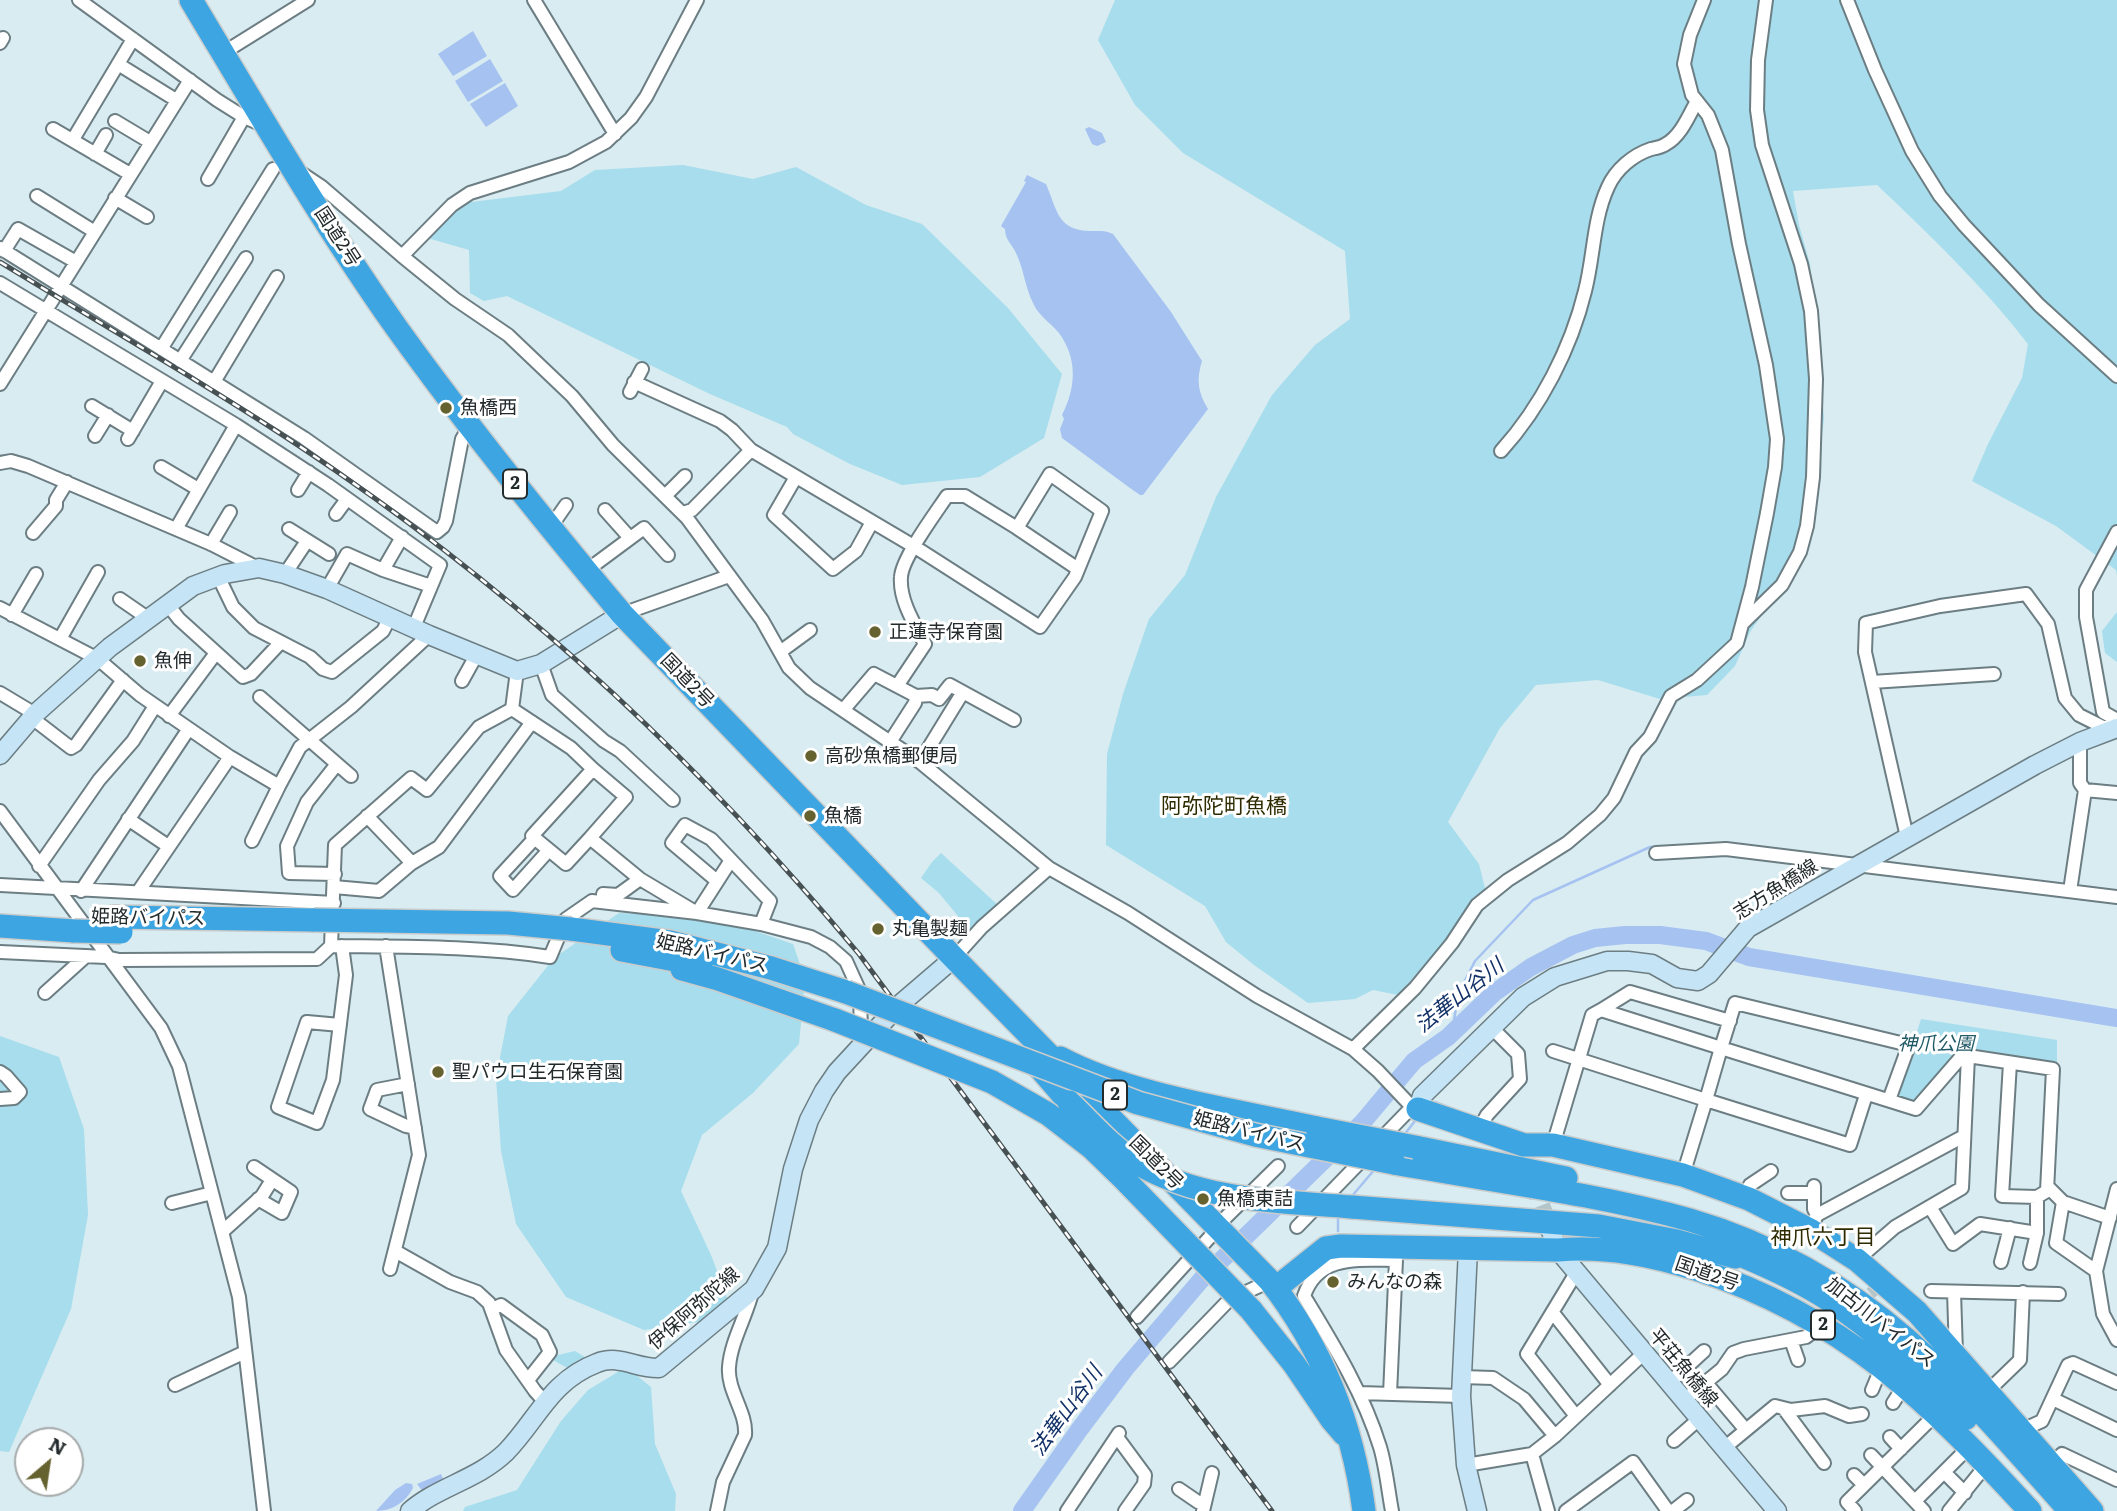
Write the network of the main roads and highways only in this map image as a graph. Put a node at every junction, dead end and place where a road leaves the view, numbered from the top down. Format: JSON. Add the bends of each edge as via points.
{"nodes":[{"id":1,"x":191,"y":0,"type":"edge"},
{"id":2,"x":622,"y":614,"type":"junction"},
{"id":3,"x":2117,"y":728,"type":"edge"},
{"id":4,"x":0,"y":755,"type":"edge"},
{"id":5,"x":0,"y":911,"type":"edge"},
{"id":6,"x":71,"y":923,"type":"junction"},
{"id":7,"x":0,"y":926,"type":"edge"},
{"id":8,"x":951,"y":961,"type":"junction"},
{"id":9,"x":841,"y":1006,"type":"junction"},
{"id":10,"x":1045,"y":1050,"type":"junction"},
{"id":11,"x":1412,"y":1106,"type":"joint"},
{"id":12,"x":1388,"y":1169,"type":"joint"},
{"id":13,"x":1554,"y":1240,"type":"junction"},
{"id":14,"x":1468,"y":1249,"type":"junction"},
{"id":15,"x":1764,"y":1256,"type":"junction"},
{"id":16,"x":1270,"y":1281,"type":"junction"},
{"id":17,"x":1352,"y":1441,"type":"junction"},
{"id":18,"x":410,"y":1511,"type":"edge"},
{"id":19,"x":1364,"y":1511,"type":"edge"},
{"id":20,"x":1477,"y":1511,"type":"edge"},
{"id":21,"x":1777,"y":1511,"type":"edge"},
{"id":22,"x":2031,"y":1511,"type":"edge"},
{"id":23,"x":2050,"y":1511,"type":"edge"},
{"id":24,"x":2070,"y":1511,"type":"edge"},
{"id":25,"x":2092,"y":1511,"type":"edge"}],
"edges":[{"from":1,"to":2,"type":"highway","name":"国道2号","number":"2","via":[[265,126],[283,169],[469,427]]},
{"from":2,"to":4,"type":"main road","via":[[541,664],[517,671],[285,574],[259,568],[218,576],[193,586],[98,659],[33,716]]},
{"from":2,"to":8,"type":"highway","name":"国道2号","number":"2","via":[[910,912]]},
{"from":3,"to":11,"type":"main road","name":"志方魚橋線","via":[[2080,741],[1748,928],[1698,981],[1677,978],[1652,964],[1628,961],[1607,961],[1555,977],[1522,997]]},
{"from":5,"to":6,"type":"highway","name":"姫路バイパス","number":"2"},
{"from":6,"to":7,"type":"highway","name":"姫路バイパス","number":"2"},
{"from":6,"to":9,"type":"highway","name":"姫路バイパス","number":"2","via":[[325,937],[577,939],[729,971]]},
{"from":8,"to":10,"type":"highway","name":"国道2号","number":"2"},
{"from":8,"to":15,"type":"highway","bridge":true,"via":[[1069,1102],[1109,1142],[1137,1163],[1187,1186],[1250,1199],[1599,1226]]},
{"from":8,"to":18,"type":"main road","name":"伊保阿弥陀線","via":[[898,1006],[830,1081],[809,1120],[793,1169],[777,1248],[754,1289],[659,1368],[613,1359],[568,1377],[513,1444],[481,1473]]},
{"from":9,"to":12,"type":"highway","name":"姫路バイパス","number":"2","via":[[1132,1115],[1295,1159]]},
{"from":9,"to":17,"type":"highway","bridge":true,"via":[[992,1082],[1048,1114],[1092,1148],[1251,1310]]},
{"from":10,"to":15,"type":"highway","bridge":true,"via":[[1077,1067],[1172,1096],[1632,1192],[1723,1223]]},
{"from":10,"to":16,"type":"highway","name":"国道2号","number":"2"},
{"from":11,"to":25,"type":"highway","via":[[1482,1123],[1523,1150],[1555,1139],[1685,1170],[1814,1222],[1917,1312]]},
{"from":12,"to":15,"type":"highway","name":"加古川バイパス","number":"2","via":[[1646,1222]]},
{"from":13,"to":14,"type":"highway","name":"国道2号","number":"2"},
{"from":13,"to":21,"type":"main road","name":"平荘魚橋線","via":[[1576,1273],[1668,1383],[1687,1398],[1699,1419]]},
{"from":13,"to":22,"type":"highway","name":"国道2号","number":"2","via":[[1668,1260],[1729,1279],[1822,1325],[1882,1366],[1899,1394],[1937,1413]]},
{"from":14,"to":16,"type":"highway","name":"国道2号","number":"2","via":[[1326,1248]]},
{"from":14,"to":20,"type":"main road","via":[[1461,1396],[1466,1465]]},
{"from":15,"to":23,"type":"highway","name":"加古川バイパス","number":"2","via":[[1911,1364],[1967,1418]]},
{"from":15,"to":24,"type":"highway","name":"加古川バイパス","number":"2","via":[[1812,1272],[1904,1337],[1951,1380]]},
{"from":16,"to":17,"type":"highway","name":"国道2号","number":"2","via":[[1325,1368]]},
{"from":17,"to":19,"type":"highway","name":"国道2号","number":"2"}]}
